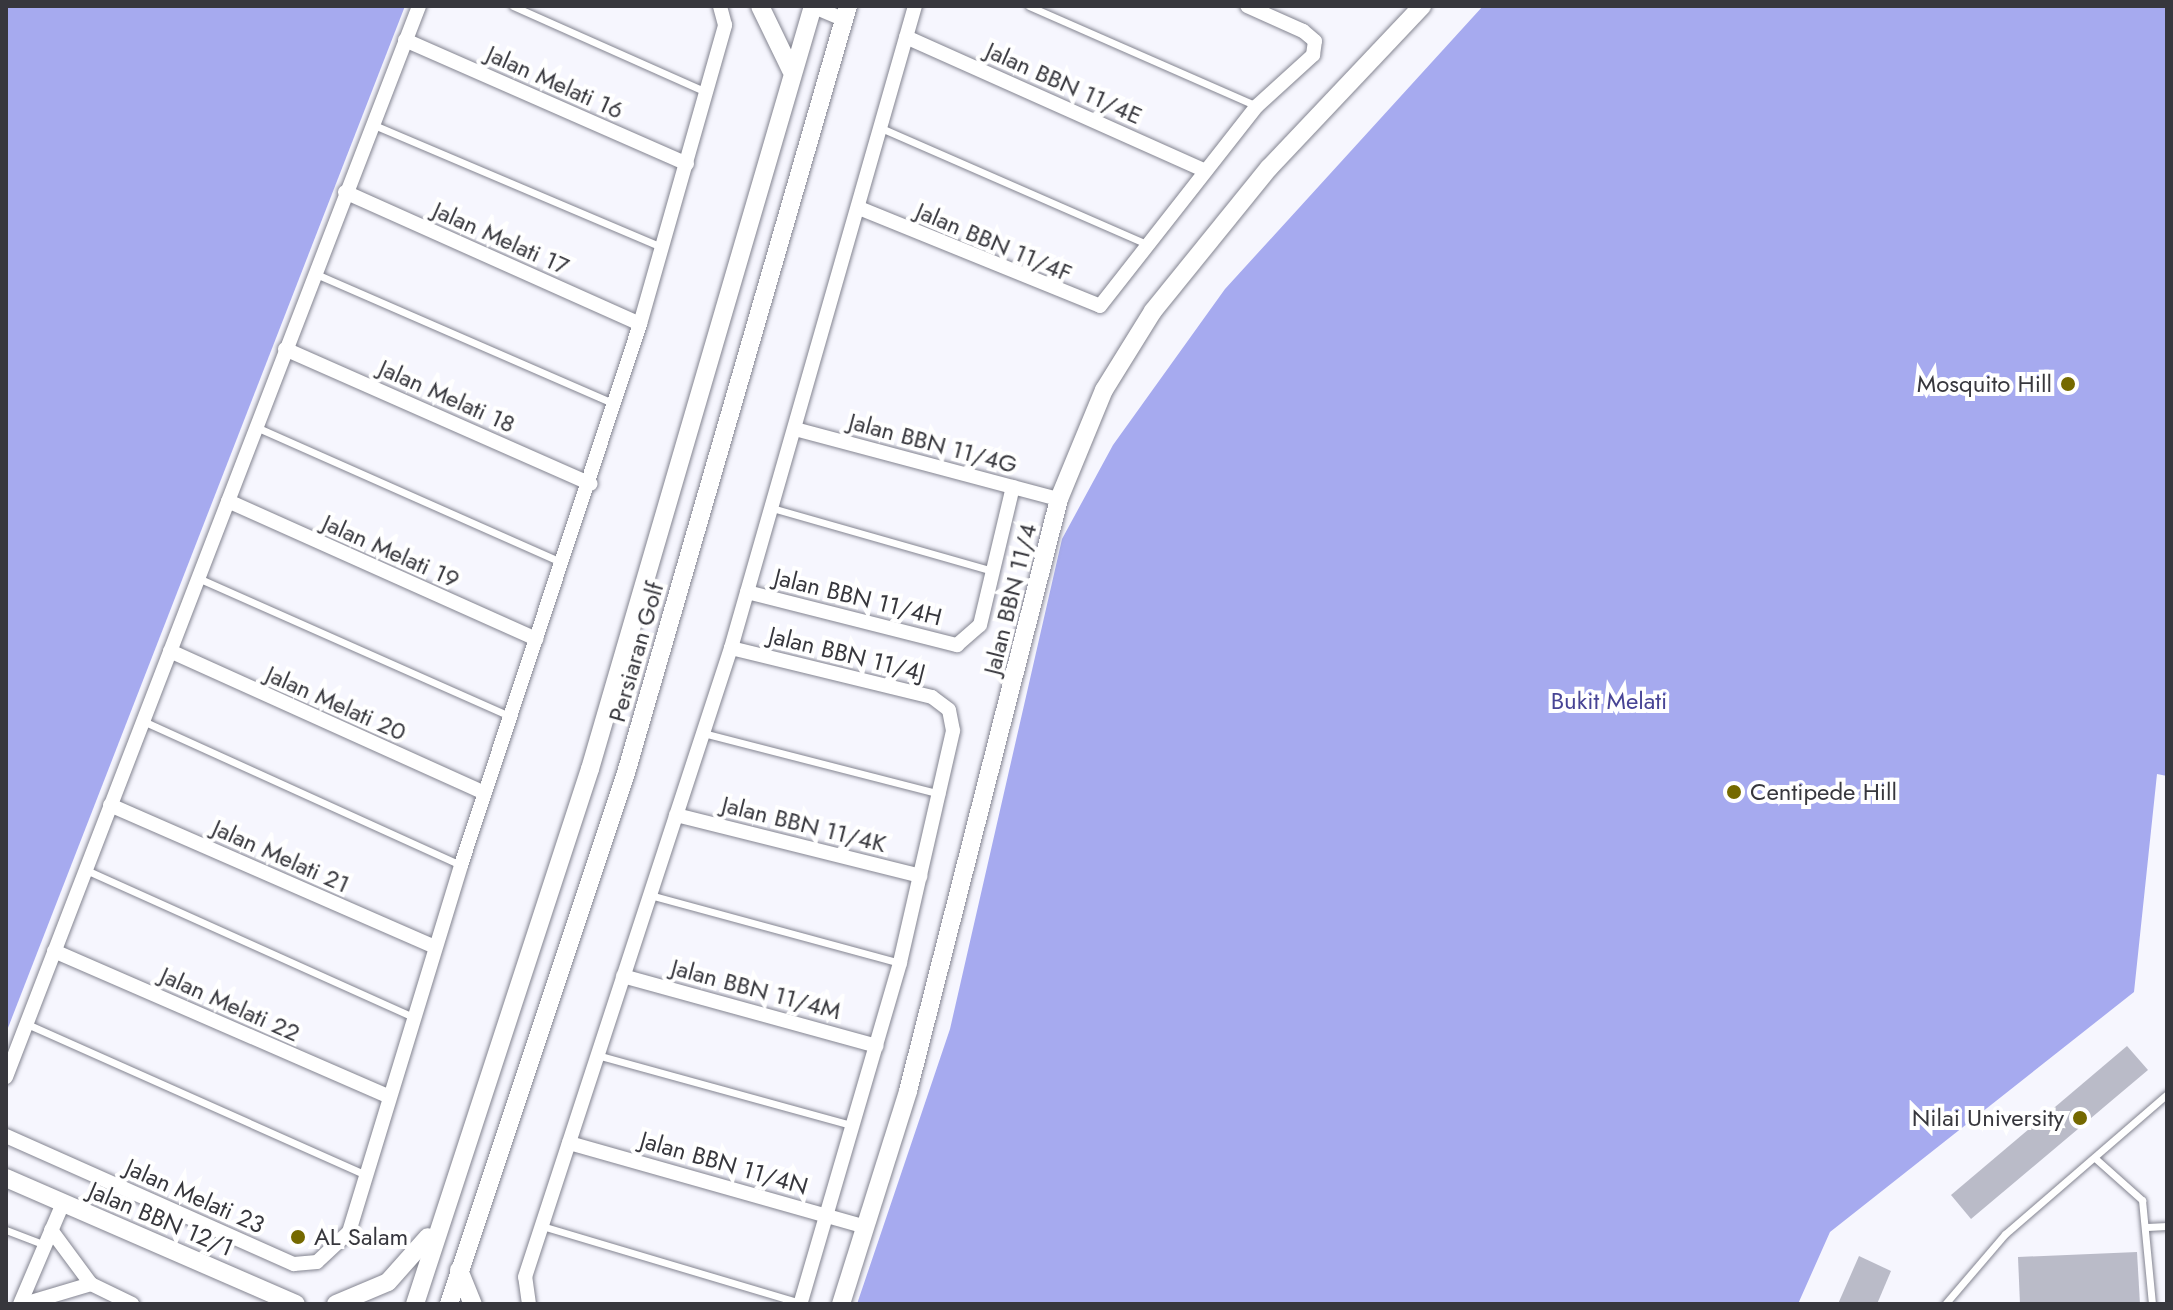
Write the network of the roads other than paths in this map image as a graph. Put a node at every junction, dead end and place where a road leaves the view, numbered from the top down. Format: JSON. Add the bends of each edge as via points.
{"nodes":[{"id":1,"x":419,"y":6,"type":"edge"},
{"id":2,"x":513,"y":6,"type":"edge"},
{"id":3,"x":760,"y":6,"type":"edge"},
{"id":4,"x":813,"y":6,"type":"edge"},
{"id":5,"x":915,"y":6,"type":"edge"},
{"id":6,"x":1029,"y":6,"type":"edge"},
{"id":7,"x":1247,"y":6,"type":"edge"},
{"id":8,"x":1422,"y":6,"type":"edge"},
{"id":9,"x":721,"y":7,"type":"edge"},
{"id":10,"x":846,"y":13,"type":"edge"},
{"id":11,"x":906,"y":37,"type":"junction"},
{"id":12,"x":405,"y":40,"type":"junction"},
{"id":13,"x":792,"y":73,"type":"junction"},
{"id":14,"x":706,"y":92,"type":"junction"},
{"id":15,"x":1257,"y":106,"type":"junction"},
{"id":16,"x":372,"y":124,"type":"junction"},
{"id":17,"x":881,"y":128,"type":"junction"},
{"id":18,"x":687,"y":164,"type":"junction"},
{"id":19,"x":1203,"y":170,"type":"junction"},
{"id":20,"x":345,"y":192,"type":"junction"},
{"id":21,"x":859,"y":208,"type":"junction"},
{"id":22,"x":1149,"y":245,"type":"junction"},
{"id":23,"x":662,"y":247,"type":"junction"},
{"id":24,"x":314,"y":274,"type":"junction"},
{"id":25,"x":640,"y":324,"type":"junction"},
{"id":26,"x":285,"y":349,"type":"junction"},
{"id":27,"x":613,"y":403,"type":"junction"},
{"id":28,"x":256,"y":427,"type":"junction"},
{"id":29,"x":795,"y":429,"type":"junction"},
{"id":30,"x":591,"y":484,"type":"junction"},
{"id":31,"x":1013,"y":487,"type":"junction"},
{"id":32,"x":1059,"y":499,"type":"junction"},
{"id":33,"x":228,"y":501,"type":"junction"},
{"id":34,"x":772,"y":508,"type":"junction"},
{"id":35,"x":565,"y":564,"type":"junction"},
{"id":36,"x":993,"y":571,"type":"junction"},
{"id":37,"x":198,"y":578,"type":"junction"},
{"id":38,"x":747,"y":592,"type":"junction"},
{"id":39,"x":537,"y":639,"type":"junction"},
{"id":40,"x":731,"y":648,"type":"junction"},
{"id":41,"x":170,"y":651,"type":"junction"},
{"id":42,"x":510,"y":716,"type":"junction"},
{"id":43,"x":143,"y":721,"type":"junction"},
{"id":44,"x":703,"y":733,"type":"junction"},
{"id":45,"x":484,"y":793,"type":"junction"},
{"id":46,"x":941,"y":794,"type":"junction"},
{"id":47,"x":110,"y":805,"type":"junction"},
{"id":48,"x":676,"y":815,"type":"junction"},
{"id":49,"x":461,"y":865,"type":"junction"},
{"id":50,"x":86,"y":870,"type":"junction"},
{"id":51,"x":921,"y":876,"type":"junction"},
{"id":52,"x":650,"y":895,"type":"junction"},
{"id":53,"x":435,"y":947,"type":"junction"},
{"id":54,"x":54,"y":951,"type":"junction"},
{"id":55,"x":900,"y":963,"type":"junction"},
{"id":56,"x":623,"y":976,"type":"junction"},
{"id":57,"x":413,"y":1017,"type":"junction"},
{"id":58,"x":27,"y":1024,"type":"junction"},
{"id":59,"x":877,"y":1046,"type":"junction"},
{"id":60,"x":597,"y":1055,"type":"junction"},
{"id":61,"x":6,"y":1077,"type":"edge"},
{"id":62,"x":2167,"y":1094,"type":"edge"},
{"id":63,"x":389,"y":1097,"type":"junction"},
{"id":64,"x":854,"y":1126,"type":"junction"},
{"id":65,"x":6,"y":1136,"type":"edge"},
{"id":66,"x":569,"y":1143,"type":"junction"},
{"id":67,"x":2096,"y":1159,"type":"junction"},
{"id":68,"x":369,"y":1176,"type":"junction"},
{"id":69,"x":6,"y":1178,"type":"edge"},
{"id":70,"x":63,"y":1203,"type":"junction"},
{"id":71,"x":828,"y":1215,"type":"junction"},
{"id":72,"x":441,"y":1218,"type":"junction"},
{"id":73,"x":542,"y":1226,"type":"junction"},
{"id":74,"x":2167,"y":1226,"type":"edge"},
{"id":75,"x":866,"y":1227,"type":"junction"},
{"id":76,"x":2147,"y":1227,"type":"junction"},
{"id":77,"x":6,"y":1230,"type":"edge"},
{"id":78,"x":51,"y":1230,"type":"junction"},
{"id":79,"x":45,"y":1245,"type":"junction"},
{"id":80,"x":459,"y":1270,"type":"junction"},
{"id":81,"x":91,"y":1284,"type":"junction"},
{"id":82,"x":281,"y":1299,"type":"edge"},
{"id":83,"x":800,"y":1303,"type":"edge"},
{"id":84,"x":22,"y":1304,"type":"edge"},
{"id":85,"x":132,"y":1304,"type":"edge"},
{"id":86,"x":296,"y":1304,"type":"edge"},
{"id":87,"x":336,"y":1304,"type":"edge"},
{"id":88,"x":415,"y":1304,"type":"edge"},
{"id":89,"x":449,"y":1304,"type":"edge"},
{"id":90,"x":473,"y":1304,"type":"edge"},
{"id":91,"x":529,"y":1304,"type":"edge"},
{"id":92,"x":841,"y":1304,"type":"edge"},
{"id":93,"x":1945,"y":1304,"type":"edge"},
{"id":94,"x":2152,"y":1304,"type":"edge"}],
"edges":[{"from":1,"to":12,"type":"street"},
{"from":2,"to":14,"type":"lane"},
{"from":3,"to":13,"type":"street"},
{"from":4,"to":10,"type":"street"},
{"from":4,"to":13,"type":"street","name":"Persiaran Golf"},
{"from":5,"to":11,"type":"street"},
{"from":6,"to":15,"type":"lane"},
{"from":7,"to":15,"type":"street","via":[[1315,41],[1313,55]]},
{"from":8,"to":32,"type":"street","name":"Jalan BBN 11/4","via":[[1269,168],[1153,311],[1104,390]]},
{"from":9,"to":14,"type":"street","name":"Jalan Melati 23","via":[[725,25]]},
{"from":10,"to":80,"type":"street","name":"Persiaran Golf","via":[[626,773]]},
{"from":11,"to":17,"type":"street"},
{"from":11,"to":19,"type":"street","name":"Jalan BBN 11/4E"},
{"from":12,"to":16,"type":"street"},
{"from":12,"to":18,"type":"street","name":"Jalan Melati 16"},
{"from":13,"to":72,"type":"street","name":"Persiaran Golf","via":[[590,769]]},
{"from":14,"to":18,"type":"street","name":"Jalan Melati 23"},
{"from":15,"to":19,"type":"street"},
{"from":16,"to":20,"type":"street"},
{"from":16,"to":23,"type":"lane"},
{"from":17,"to":21,"type":"street"},
{"from":17,"to":22,"type":"lane"},
{"from":18,"to":23,"type":"street","name":"Jalan Melati 23"},
{"from":19,"to":22,"type":"street"},
{"from":20,"to":24,"type":"street"},
{"from":20,"to":25,"type":"street","name":"Jalan Melati 17"},
{"from":21,"to":22,"type":"street","name":"Jalan BBN 11/4F","via":[[1090,308],[1110,297]]},
{"from":21,"to":29,"type":"street"},
{"from":23,"to":25,"type":"street","name":"Jalan Melati 23"},
{"from":24,"to":26,"type":"street"},
{"from":24,"to":27,"type":"lane"},
{"from":25,"to":27,"type":"street","name":"Jalan Melati 23"},
{"from":26,"to":28,"type":"street"},
{"from":26,"to":30,"type":"street","name":"Jalan Melati 18"},
{"from":27,"to":30,"type":"street","name":"Jalan Melati 23"},
{"from":28,"to":33,"type":"street"},
{"from":28,"to":35,"type":"lane"},
{"from":29,"to":31,"type":"street","name":"Jalan BBN 11/4G"},
{"from":29,"to":34,"type":"street"},
{"from":30,"to":35,"type":"street","name":"Jalan Melati 23"},
{"from":31,"to":32,"type":"street","name":"Jalan BBN 11/4G"},
{"from":31,"to":36,"type":"street"},
{"from":32,"to":75,"type":"street","name":"Jalan BBN 11/4","via":[[962,892]]},
{"from":33,"to":37,"type":"street"},
{"from":33,"to":39,"type":"street","name":"Jalan Melati 19"},
{"from":34,"to":36,"type":"lane"},
{"from":34,"to":38,"type":"street"},
{"from":35,"to":39,"type":"street","name":"Jalan Melati 23"},
{"from":36,"to":38,"type":"street","name":"Jalan BBN 11/4H","via":[[980,625],[957,645]]},
{"from":37,"to":41,"type":"street"},
{"from":37,"to":42,"type":"lane"},
{"from":38,"to":40,"type":"street"},
{"from":39,"to":42,"type":"street","name":"Jalan Melati 23"},
{"from":40,"to":44,"type":"street"},
{"from":40,"to":46,"type":"street","name":"Jalan BBN 11/4J","via":[[932,697],[949,710],[953,731]]},
{"from":41,"to":43,"type":"street"},
{"from":41,"to":45,"type":"street","name":"Jalan Melati 20"},
{"from":42,"to":45,"type":"street","name":"Jalan Melati 23"},
{"from":43,"to":47,"type":"street"},
{"from":43,"to":49,"type":"lane"},
{"from":44,"to":46,"type":"lane"},
{"from":44,"to":48,"type":"street"},
{"from":45,"to":49,"type":"street","name":"Jalan Melati 23"},
{"from":46,"to":51,"type":"street"},
{"from":47,"to":50,"type":"street"},
{"from":47,"to":53,"type":"street","name":"Jalan Melati 21"},
{"from":48,"to":51,"type":"street","name":"Jalan BBN 11/4K"},
{"from":48,"to":52,"type":"street"},
{"from":49,"to":53,"type":"street","name":"Jalan Melati 23"},
{"from":50,"to":54,"type":"street"},
{"from":50,"to":57,"type":"lane"},
{"from":51,"to":55,"type":"street"},
{"from":52,"to":55,"type":"lane"},
{"from":52,"to":56,"type":"street"},
{"from":53,"to":57,"type":"street","name":"Jalan Melati 23"},
{"from":54,"to":58,"type":"street"},
{"from":54,"to":63,"type":"street","name":"Jalan Melati 22"},
{"from":55,"to":59,"type":"street"},
{"from":56,"to":59,"type":"street","name":"Jalan BBN 11/4M"},
{"from":56,"to":60,"type":"street"},
{"from":57,"to":63,"type":"street","name":"Jalan Melati 23"},
{"from":58,"to":61,"type":"street"},
{"from":58,"to":68,"type":"lane"},
{"from":59,"to":64,"type":"street"},
{"from":60,"to":64,"type":"lane"},
{"from":60,"to":66,"type":"street"},
{"from":62,"to":67,"type":"lane"},
{"from":63,"to":68,"type":"street","name":"Jalan Melati 23"},
{"from":64,"to":71,"type":"street"},
{"from":65,"to":68,"type":"street","name":"Jalan Melati 23","via":[[294,1264],[333,1252],[349,1232]]},
{"from":66,"to":71,"type":"street","name":"Jalan BBN 11/4N"},
{"from":66,"to":73,"type":"street"},
{"from":67,"to":76,"type":"lane","via":[[2130,1184]]},
{"from":67,"to":93,"type":"lane","via":[[2005,1234]]},
{"from":69,"to":70,"type":"street","name":"Jalan BBN 12/1"},
{"from":70,"to":78,"type":"street"},
{"from":70,"to":82,"type":"street","name":"Jalan BBN 12/1"},
{"from":71,"to":75,"type":"street","name":"Jalan BBN 11/4N"},
{"from":71,"to":83,"type":"street"},
{"from":72,"to":87,"type":"street","via":[[419,1253],[388,1282]]},
{"from":72,"to":88,"type":"street","name":"Persiaran Golf"},
{"from":73,"to":83,"type":"lane"},
{"from":73,"to":91,"type":"street","via":[[525,1277]]},
{"from":74,"to":76,"type":"lane"},
{"from":75,"to":92,"type":"street","name":"Jalan BBN 11/4"},
{"from":76,"to":94,"type":"lane"},
{"from":77,"to":79,"type":"lane"},
{"from":78,"to":79,"type":"street"},
{"from":78,"to":81,"type":"street"},
{"from":79,"to":84,"type":"street"},
{"from":80,"to":89,"type":"street","name":"Persiaran Golf"},
{"from":80,"to":90,"type":"street"},
{"from":81,"to":84,"type":"street"},
{"from":81,"to":85,"type":"street"},
{"from":82,"to":86,"type":"street","name":"Jalan BBN 12/1"}]}
